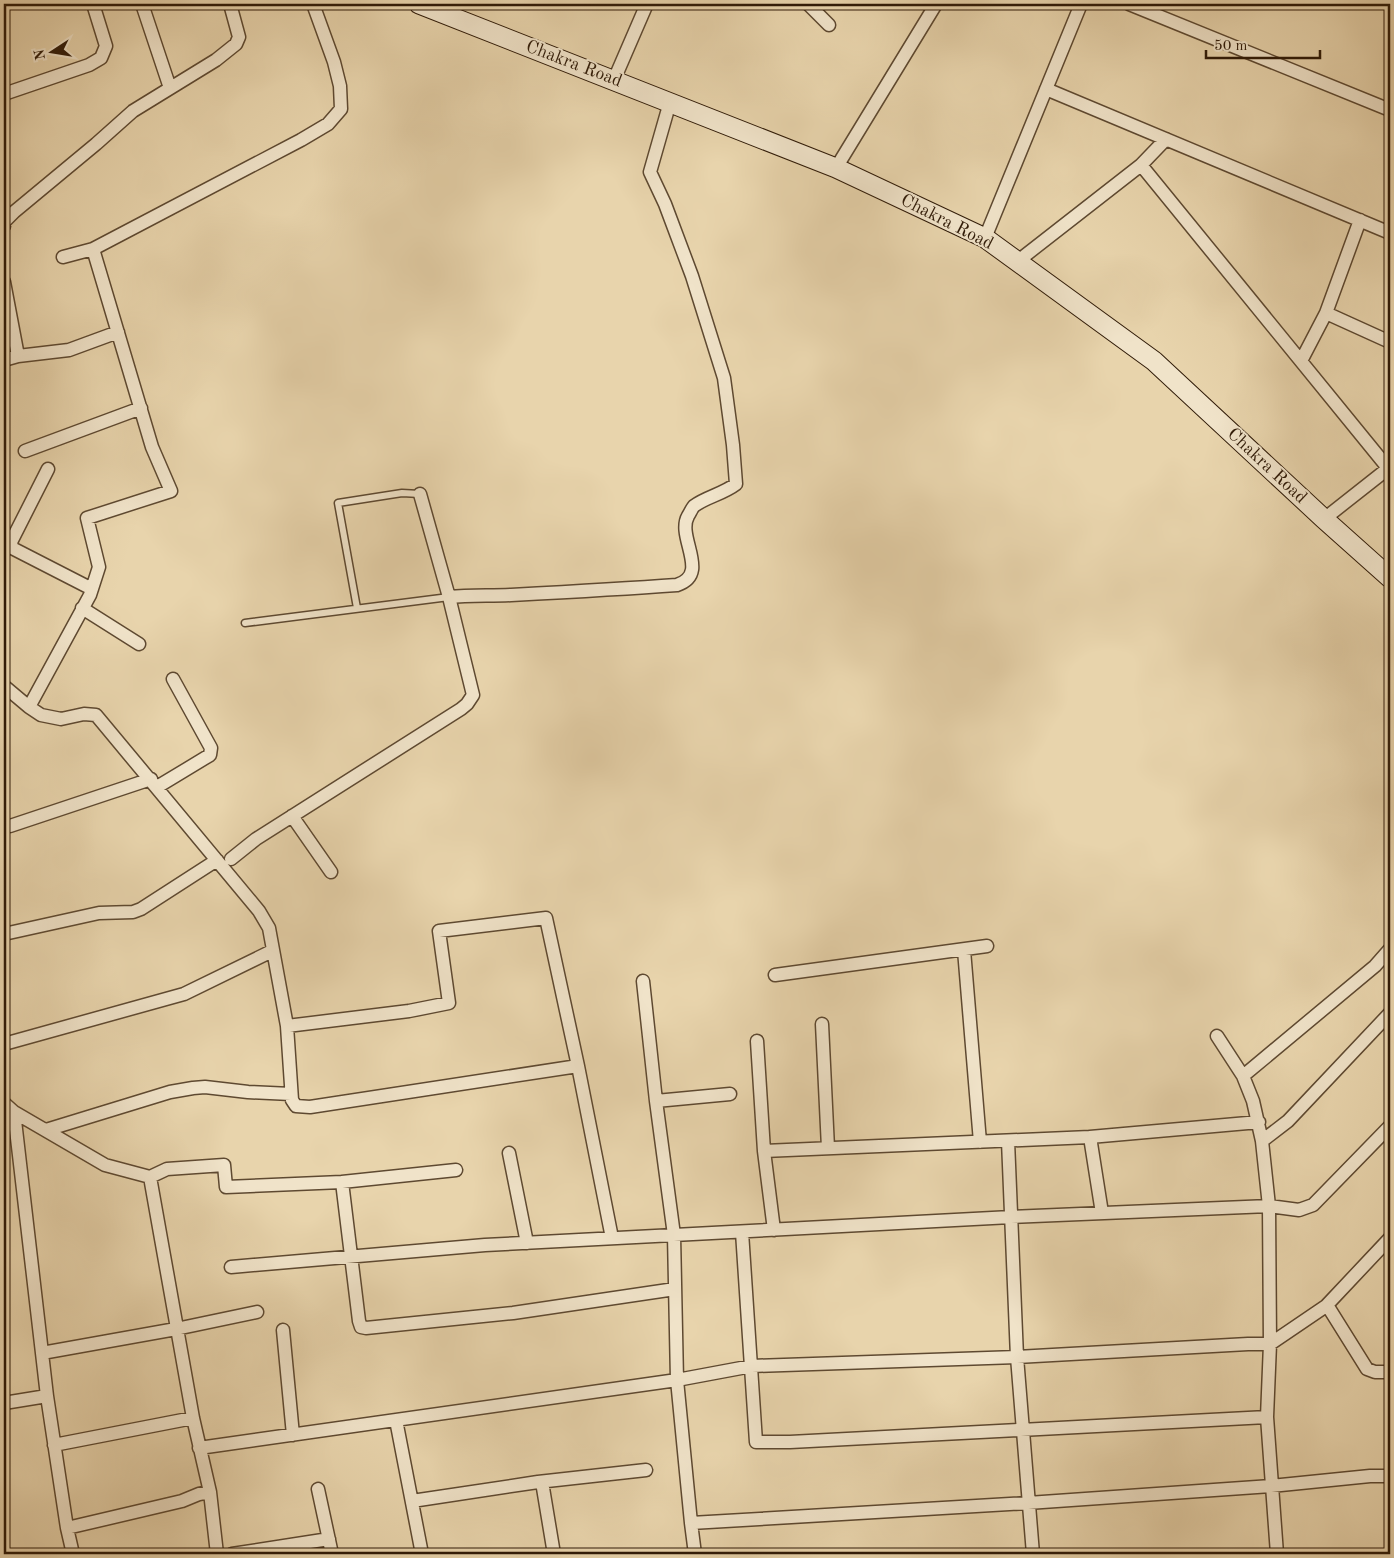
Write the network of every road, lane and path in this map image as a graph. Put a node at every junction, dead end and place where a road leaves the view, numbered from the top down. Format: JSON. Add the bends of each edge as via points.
{"nodes":[{"id":1,"x":92,"y":4,"type":"edge"},
{"id":2,"x":142,"y":4,"type":"edge"},
{"id":3,"x":230,"y":4,"type":"edge"},
{"id":4,"x":313,"y":4,"type":"edge"},
{"id":5,"x":419,"y":4,"type":"edge"},
{"id":6,"x":646,"y":4,"type":"edge"},
{"id":7,"x":808,"y":4,"type":"edge"},
{"id":8,"x":936,"y":4,"type":"edge"},
{"id":9,"x":1080,"y":4,"type":"edge"},
{"id":10,"x":1129,"y":4,"type":"edge"},
{"id":11,"x":441,"y":8,"type":"edge"},
{"id":12,"x":829,"y":25,"type":"dead end"},
{"id":13,"x":614,"y":80,"type":"junction"},
{"id":14,"x":170,"y":88,"type":"junction"},
{"id":15,"x":1046,"y":89,"type":"junction"},
{"id":16,"x":4,"y":94,"type":"edge"},
{"id":17,"x":670,"y":102,"type":"junction"},
{"id":18,"x":1390,"y":110,"type":"edge"},
{"id":19,"x":1166,"y":139,"type":"junction"},
{"id":20,"x":1141,"y":165,"type":"junction"},
{"id":21,"x":836,"y":168,"type":"junction"},
{"id":22,"x":1360,"y":220,"type":"junction"},
{"id":23,"x":4,"y":226,"type":"edge"},
{"id":24,"x":1390,"y":232,"type":"edge"},
{"id":25,"x":985,"y":238,"type":"junction"},
{"id":26,"x":93,"y":249,"type":"junction"},
{"id":27,"x":63,"y":257,"type":"dead end"},
{"id":28,"x":1018,"y":261,"type":"junction"},
{"id":29,"x":4,"y":282,"type":"edge"},
{"id":30,"x":1326,"y":313,"type":"junction"},
{"id":31,"x":118,"y":332,"type":"junction"},
{"id":32,"x":1390,"y":342,"type":"edge"},
{"id":33,"x":18,"y":356,"type":"junction"},
{"id":34,"x":4,"y":360,"type":"edge"},
{"id":35,"x":1301,"y":361,"type":"junction"},
{"id":36,"x":141,"y":408,"type":"junction"},
{"id":37,"x":25,"y":450,"type":"dead end"},
{"id":38,"x":1389,"y":468,"type":"edge"},
{"id":39,"x":48,"y":469,"type":"dead end"},
{"id":40,"x":420,"y":494,"type":"joint"},
{"id":41,"x":1324,"y":519,"type":"junction"},
{"id":42,"x":1390,"y":578,"type":"edge"},
{"id":43,"x":92,"y":589,"type":"junction"},
{"id":44,"x":449,"y":597,"type":"junction"},
{"id":45,"x":82,"y":608,"type":"junction"},
{"id":46,"x":356,"y":608,"type":"junction"},
{"id":47,"x":245,"y":622,"type":"dead end"},
{"id":48,"x":138,"y":644,"type":"dead end"},
{"id":49,"x":173,"y":679,"type":"dead end"},
{"id":50,"x":4,"y":686,"type":"edge"},
{"id":51,"x":29,"y":707,"type":"junction"},
{"id":52,"x":154,"y":783,"type":"junction"},
{"id":53,"x":292,"y":816,"type":"junction"},
{"id":54,"x":10,"y":826,"type":"dead end"},
{"id":55,"x":217,"y":860,"type":"junction"},
{"id":56,"x":230,"y":860,"type":"dead end"},
{"id":57,"x":331,"y":872,"type":"dead end"},
{"id":58,"x":4,"y":934,"type":"edge"},
{"id":59,"x":987,"y":946,"type":"dead end"},
{"id":60,"x":1390,"y":949,"type":"edge"},
{"id":61,"x":964,"y":950,"type":"junction"},
{"id":62,"x":272,"y":951,"type":"junction"},
{"id":63,"x":775,"y":975,"type":"dead end"},
{"id":64,"x":643,"y":980,"type":"dead end"},
{"id":65,"x":1390,"y":1013,"type":"edge"},
{"id":66,"x":822,"y":1024,"type":"dead end"},
{"id":67,"x":287,"y":1026,"type":"junction"},
{"id":68,"x":1217,"y":1036,"type":"dead end"},
{"id":69,"x":757,"y":1040,"type":"dead end"},
{"id":70,"x":4,"y":1044,"type":"edge"},
{"id":71,"x":578,"y":1066,"type":"junction"},
{"id":72,"x":1243,"y":1076,"type":"junction"},
{"id":73,"x":291,"y":1094,"type":"junction"},
{"id":74,"x":730,"y":1094,"type":"dead end"},
{"id":75,"x":656,"y":1101,"type":"junction"},
{"id":76,"x":4,"y":1103,"type":"edge"},
{"id":77,"x":14,"y":1112,"type":"junction"},
{"id":78,"x":1259,"y":1122,"type":"junction"},
{"id":79,"x":1390,"y":1126,"type":"edge"},
{"id":80,"x":46,"y":1130,"type":"junction"},
{"id":81,"x":1090,"y":1137,"type":"junction"},
{"id":82,"x":1262,"y":1140,"type":"junction"},
{"id":83,"x":1008,"y":1141,"type":"junction"},
{"id":84,"x":980,"y":1142,"type":"junction"},
{"id":85,"x":828,"y":1148,"type":"junction"},
{"id":86,"x":764,"y":1151,"type":"junction"},
{"id":87,"x":509,"y":1153,"type":"dead end"},
{"id":88,"x":456,"y":1170,"type":"dead end"},
{"id":89,"x":150,"y":1177,"type":"junction"},
{"id":90,"x":342,"y":1182,"type":"junction"},
{"id":91,"x":1268,"y":1206,"type":"junction"},
{"id":92,"x":1102,"y":1213,"type":"junction"},
{"id":93,"x":1011,"y":1217,"type":"junction"},
{"id":94,"x":774,"y":1230,"type":"junction"},
{"id":95,"x":742,"y":1232,"type":"junction"},
{"id":96,"x":674,"y":1235,"type":"junction"},
{"id":97,"x":612,"y":1238,"type":"junction"},
{"id":98,"x":1390,"y":1238,"type":"edge"},
{"id":99,"x":528,"y":1242,"type":"junction"},
{"id":100,"x":351,"y":1257,"type":"junction"},
{"id":101,"x":231,"y":1267,"type":"dead end"},
{"id":102,"x":675,"y":1289,"type":"junction"},
{"id":103,"x":1327,"y":1305,"type":"junction"},
{"id":104,"x":257,"y":1312,"type":"dead end"},
{"id":105,"x":176,"y":1329,"type":"junction"},
{"id":106,"x":283,"y":1330,"type":"dead end"},
{"id":107,"x":1270,"y":1344,"type":"junction"},
{"id":108,"x":42,"y":1353,"type":"junction"},
{"id":109,"x":1017,"y":1357,"type":"junction"},
{"id":110,"x":752,"y":1366,"type":"junction"},
{"id":111,"x":1390,"y":1372,"type":"edge"},
{"id":112,"x":677,"y":1380,"type":"junction"},
{"id":113,"x":46,"y":1396,"type":"junction"},
{"id":114,"x":4,"y":1403,"type":"edge"},
{"id":115,"x":1267,"y":1417,"type":"junction"},
{"id":116,"x":193,"y":1418,"type":"junction"},
{"id":117,"x":396,"y":1420,"type":"junction"},
{"id":118,"x":1023,"y":1431,"type":"junction"},
{"id":119,"x":293,"y":1435,"type":"junction"},
{"id":120,"x":54,"y":1445,"type":"junction"},
{"id":121,"x":199,"y":1448,"type":"junction"},
{"id":122,"x":646,"y":1470,"type":"dead end"},
{"id":123,"x":1390,"y":1476,"type":"edge"},
{"id":124,"x":542,"y":1482,"type":"junction"},
{"id":125,"x":1271,"y":1486,"type":"junction"},
{"id":126,"x":318,"y":1489,"type":"dead end"},
{"id":127,"x":210,"y":1492,"type":"junction"},
{"id":128,"x":412,"y":1501,"type":"junction"},
{"id":129,"x":1028,"y":1503,"type":"junction"},
{"id":130,"x":691,"y":1523,"type":"junction"},
{"id":131,"x":67,"y":1528,"type":"junction"},
{"id":132,"x":329,"y":1539,"type":"junction"},
{"id":133,"x":73,"y":1554,"type":"edge"},
{"id":134,"x":218,"y":1554,"type":"edge"},
{"id":135,"x":232,"y":1554,"type":"edge"},
{"id":136,"x":332,"y":1554,"type":"edge"},
{"id":137,"x":422,"y":1554,"type":"edge"},
{"id":138,"x":554,"y":1554,"type":"edge"},
{"id":139,"x":695,"y":1554,"type":"edge"},
{"id":140,"x":1033,"y":1554,"type":"edge"},
{"id":141,"x":1277,"y":1554,"type":"edge"}],
"edges":[{"from":1,"to":16,"type":"street","via":[[106,46],[100,58],[89,66]]},
{"from":2,"to":14,"type":"street"},
{"from":3,"to":14,"type":"street","via":[[239,37],[236,44]]},
{"from":4,"to":26,"type":"street","via":[[340,86],[341,109],[328,124]]},
{"from":5,"to":11,"type":"main road","name":"Chakra Road"},
{"from":6,"to":13,"type":"street"},
{"from":7,"to":12,"type":"street"},
{"from":8,"to":21,"type":"street"},
{"from":9,"to":15,"type":"street"},
{"from":10,"to":18,"type":"street"},
{"from":11,"to":13,"type":"main road","name":"Chakra Road"},
{"from":13,"to":17,"type":"main road","name":"Chakra Road"},
{"from":14,"to":23,"type":"street","via":[[133,111],[14,212]]},
{"from":15,"to":19,"type":"street"},
{"from":15,"to":25,"type":"street"},
{"from":17,"to":21,"type":"main road","name":"Chakra Road"},
{"from":17,"to":44,"type":"street","via":[[650,172],[692,276],[724,378],[736,484],[694,506],[686,519],[692,564],[691,575],[685,582],[619,590]]},
{"from":19,"to":20,"type":"street"},
{"from":19,"to":22,"type":"street"},
{"from":20,"to":28,"type":"street"},
{"from":20,"to":35,"type":"street"},
{"from":21,"to":25,"type":"main road","name":"Chakra Road"},
{"from":22,"to":24,"type":"street"},
{"from":22,"to":30,"type":"street"},
{"from":25,"to":28,"type":"main road","name":"Chakra Road"},
{"from":26,"to":27,"type":"street"},
{"from":26,"to":31,"type":"street"},
{"from":28,"to":41,"type":"main road","name":"Chakra Road","via":[[1154,361]]},
{"from":29,"to":33,"type":"street"},
{"from":30,"to":32,"type":"street"},
{"from":30,"to":35,"type":"street"},
{"from":31,"to":33,"type":"street","via":[[69,350]]},
{"from":31,"to":36,"type":"street"},
{"from":33,"to":34,"type":"street"},
{"from":35,"to":38,"type":"street"},
{"from":36,"to":37,"type":"street"},
{"from":36,"to":43,"type":"street","via":[[152,447],[172,491],[87,518],[99,567]]},
{"from":38,"to":41,"type":"street"},
{"from":39,"to":43,"type":"street","via":[[11,542],[12,548]]},
{"from":40,"to":44,"type":"street"},
{"from":40,"to":46,"type":"lane","via":[[402,493],[338,503]]},
{"from":41,"to":42,"type":"main road","name":"Chakra Road"},
{"from":43,"to":45,"type":"street"},
{"from":44,"to":46,"type":"lane"},
{"from":44,"to":53,"type":"street","via":[[473,695],[467,704]]},
{"from":45,"to":48,"type":"street"},
{"from":45,"to":51,"type":"street"},
{"from":46,"to":47,"type":"lane"},
{"from":49,"to":52,"type":"street","via":[[211,748],[210,754]]},
{"from":50,"to":51,"type":"street"},
{"from":51,"to":52,"type":"street","via":[[41,715],[61,719],[96,715]]},
{"from":52,"to":54,"type":"street"},
{"from":52,"to":55,"type":"street"},
{"from":53,"to":56,"type":"street"},
{"from":53,"to":57,"type":"street"},
{"from":55,"to":58,"type":"street","via":[[133,912],[99,913]]},
{"from":55,"to":62,"type":"street","via":[[265,919]]},
{"from":59,"to":61,"type":"street"},
{"from":60,"to":72,"type":"street","via":[[1376,966]]},
{"from":61,"to":63,"type":"street"},
{"from":61,"to":84,"type":"street"},
{"from":62,"to":67,"type":"street"},
{"from":62,"to":70,"type":"street","via":[[184,994]]},
{"from":64,"to":75,"type":"street"},
{"from":65,"to":82,"type":"street","via":[[1288,1122]]},
{"from":66,"to":85,"type":"street"},
{"from":67,"to":71,"type":"street","via":[[449,1003],[439,931],[546,918]]},
{"from":67,"to":73,"type":"street"},
{"from":68,"to":72,"type":"street"},
{"from":69,"to":86,"type":"street"},
{"from":71,"to":73,"type":"street","via":[[310,1107],[296,1106]]},
{"from":71,"to":97,"type":"street"},
{"from":72,"to":78,"type":"street"},
{"from":73,"to":80,"type":"street","via":[[193,1088]]},
{"from":74,"to":75,"type":"street"},
{"from":75,"to":96,"type":"street"},
{"from":76,"to":77,"type":"street"},
{"from":77,"to":80,"type":"street"},
{"from":77,"to":108,"type":"street"},
{"from":78,"to":81,"type":"street"},
{"from":78,"to":82,"type":"street"},
{"from":79,"to":91,"type":"street","via":[[1313,1205],[1299,1210]]},
{"from":80,"to":89,"type":"street","via":[[106,1165]]},
{"from":81,"to":83,"type":"street"},
{"from":81,"to":92,"type":"street"},
{"from":82,"to":91,"type":"street"},
{"from":83,"to":84,"type":"street"},
{"from":83,"to":93,"type":"street"},
{"from":84,"to":85,"type":"street"},
{"from":85,"to":86,"type":"street"},
{"from":86,"to":94,"type":"street"},
{"from":87,"to":99,"type":"street"},
{"from":88,"to":90,"type":"street"},
{"from":89,"to":90,"type":"street","via":[[167,1169],[224,1165],[226,1187]]},
{"from":89,"to":105,"type":"street"},
{"from":90,"to":100,"type":"street"},
{"from":91,"to":92,"type":"street"},
{"from":91,"to":107,"type":"street"},
{"from":92,"to":93,"type":"street"},
{"from":93,"to":94,"type":"street"},
{"from":93,"to":109,"type":"street"},
{"from":94,"to":95,"type":"street"},
{"from":95,"to":96,"type":"street"},
{"from":95,"to":110,"type":"street"},
{"from":96,"to":97,"type":"street"},
{"from":96,"to":102,"type":"street"},
{"from":97,"to":99,"type":"street"},
{"from":98,"to":103,"type":"street"},
{"from":99,"to":100,"type":"street"},
{"from":100,"to":101,"type":"street"},
{"from":100,"to":102,"type":"street","via":[[359,1322],[366,1328],[514,1314]]},
{"from":102,"to":112,"type":"street"},
{"from":103,"to":107,"type":"street"},
{"from":103,"to":111,"type":"street","via":[[1367,1369]]},
{"from":104,"to":105,"type":"street"},
{"from":105,"to":108,"type":"street"},
{"from":105,"to":116,"type":"street"},
{"from":106,"to":119,"type":"street"},
{"from":107,"to":109,"type":"street"},
{"from":107,"to":115,"type":"street"},
{"from":108,"to":113,"type":"street"},
{"from":109,"to":110,"type":"street"},
{"from":109,"to":118,"type":"street"},
{"from":110,"to":112,"type":"street"},
{"from":110,"to":118,"type":"street","via":[[756,1442]]},
{"from":112,"to":117,"type":"street"},
{"from":112,"to":130,"type":"street"},
{"from":113,"to":114,"type":"street"},
{"from":113,"to":120,"type":"street"},
{"from":115,"to":118,"type":"street"},
{"from":115,"to":125,"type":"street"},
{"from":116,"to":120,"type":"street"},
{"from":116,"to":121,"type":"street"},
{"from":117,"to":119,"type":"street"},
{"from":117,"to":128,"type":"street"},
{"from":118,"to":129,"type":"street"},
{"from":119,"to":121,"type":"street"},
{"from":120,"to":131,"type":"street"},
{"from":121,"to":127,"type":"street"},
{"from":122,"to":124,"type":"street"},
{"from":123,"to":125,"type":"street"},
{"from":124,"to":128,"type":"street"},
{"from":124,"to":138,"type":"street"},
{"from":125,"to":129,"type":"street"},
{"from":125,"to":141,"type":"street"},
{"from":126,"to":132,"type":"street"},
{"from":127,"to":131,"type":"street"},
{"from":127,"to":134,"type":"street"},
{"from":128,"to":137,"type":"street"},
{"from":129,"to":130,"type":"street"},
{"from":129,"to":140,"type":"street"},
{"from":130,"to":139,"type":"street"},
{"from":131,"to":133,"type":"street"},
{"from":132,"to":135,"type":"street"},
{"from":132,"to":136,"type":"street"}]}
